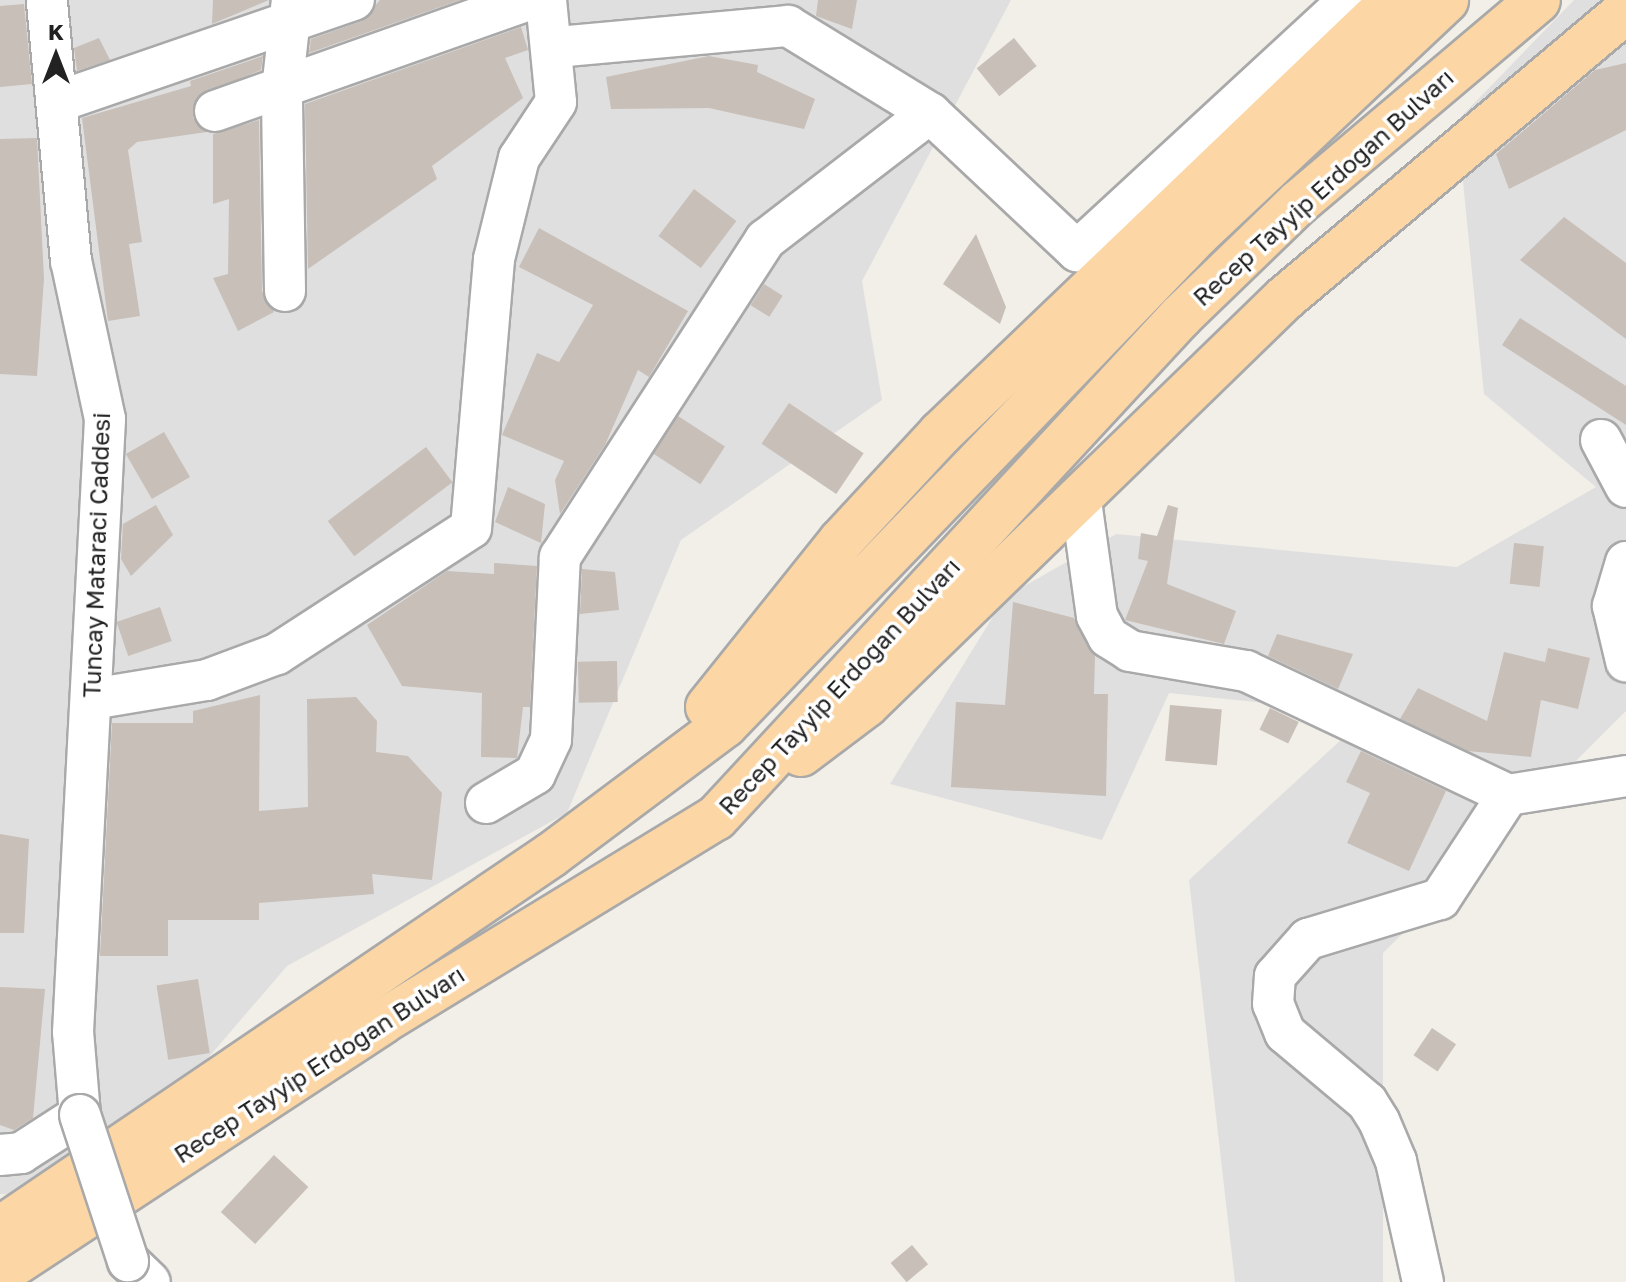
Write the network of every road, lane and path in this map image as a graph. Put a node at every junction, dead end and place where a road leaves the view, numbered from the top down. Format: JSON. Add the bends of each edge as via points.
{"nodes":[{"id":1,"x":47,"y":0,"type":"edge"},
{"id":2,"x":354,"y":0,"type":"edge"},
{"id":3,"x":529,"y":0,"type":"edge"},
{"id":4,"x":546,"y":0,"type":"edge"},
{"id":5,"x":1349,"y":0,"type":"edge"},
{"id":6,"x":1393,"y":0,"type":"edge"},
{"id":7,"x":1446,"y":0,"type":"edge"},
{"id":8,"x":1538,"y":0,"type":"edge"},
{"id":9,"x":291,"y":11,"type":"edge"},
{"id":10,"x":1626,"y":11,"type":"edge"},
{"id":11,"x":556,"y":47,"type":"junction"},
{"id":12,"x":282,"y":90,"type":"junction"},
{"id":13,"x":57,"y":102,"type":"junction"},
{"id":14,"x":215,"y":111,"type":"dead end"},
{"id":15,"x":930,"y":113,"type":"junction"},
{"id":16,"x":285,"y":291,"type":"dead end"},
{"id":17,"x":1601,"y":440,"type":"dead end"},
{"id":18,"x":1626,"y":487,"type":"edge"},
{"id":19,"x":1081,"y":501,"type":"junction"},
{"id":20,"x":1626,"y":562,"type":"edge"},
{"id":21,"x":1626,"y":661,"type":"edge"},
{"id":22,"x":92,"y":699,"type":"junction"},
{"id":23,"x":1626,"y":776,"type":"edge"},
{"id":24,"x":646,"y":786,"type":"junction"},
{"id":25,"x":1508,"y":795,"type":"junction"},
{"id":26,"x":486,"y":803,"type":"dead end"},
{"id":27,"x":716,"y":818,"type":"junction"},
{"id":28,"x":80,"y":1115,"type":"junction"},
{"id":29,"x":0,"y":1155,"type":"edge"},
{"id":30,"x":0,"y":1229,"type":"edge"},
{"id":31,"x":139,"y":1271,"type":"edge"},
{"id":32,"x":0,"y":1273,"type":"edge"},
{"id":33,"x":1423,"y":1282,"type":"edge"}],
"edges":[{"from":1,"to":13,"type":"street","name":"Tuncay Mataraci Caddesi"},
{"from":2,"to":9,"type":"street"},
{"from":3,"to":12,"type":"street"},
{"from":4,"to":11,"type":"street"},
{"from":5,"to":15,"type":"street","via":[[1077,251]]},
{"from":6,"to":24,"type":"main road","via":[[940,434],[841,541]]},
{"from":7,"to":24,"type":"main road","name":"Recep Tayyip Erdoğan Bulvarı","via":[[1121,313],[725,725]]},
{"from":8,"to":27,"type":"main road","name":"Recep Tayyip Erdoğan Bulvarı","via":[[1378,135],[1181,316]]},
{"from":9,"to":12,"type":"street"},
{"from":9,"to":13,"type":"street"},
{"from":10,"to":19,"type":"main road","via":[[1285,298]]},
{"from":11,"to":15,"type":"street","via":[[788,26]]},
{"from":11,"to":22,"type":"street","via":[[556,102],[519,158],[494,259],[471,528],[277,654],[207,680]]},
{"from":12,"to":14,"type":"street"},
{"from":12,"to":16,"type":"street"},
{"from":13,"to":22,"type":"street","name":"Tuncay Mataraci Caddesi","via":[[71,261],[105,419]]},
{"from":15,"to":26,"type":"street","via":[[765,240],[707,320],[560,557],[551,739],[535,774]]},
{"from":17,"to":18,"type":"street"},
{"from":19,"to":25,"type":"street","via":[[1089,589],[1108,637],[1130,651],[1246,671]]},
{"from":19,"to":27,"type":"main road","via":[[866,705]]},
{"from":20,"to":21,"type":"street","via":[[1613,606]]},
{"from":22,"to":28,"type":"street","name":"Tuncay Mataraci Caddesi","via":[[73,1032]]},
{"from":23,"to":25,"type":"street"},
{"from":24,"to":30,"type":"main road","name":"Recep Tayyip Erdoğan Bulvarı"},
{"from":25,"to":33,"type":"street","via":[[1440,899],[1308,939],[1275,976],[1273,1004],[1285,1033],[1367,1102],[1379,1121],[1396,1161]]},
{"from":27,"to":32,"type":"main road","name":"Recep Tayyip Erdoğan Bulvarı","via":[[383,1021]]},
{"from":28,"to":29,"type":"street","via":[[21,1153]]},
{"from":28,"to":31,"type":"street","name":"Tuncay Mataraci Caddesi","bridge":true}]}
